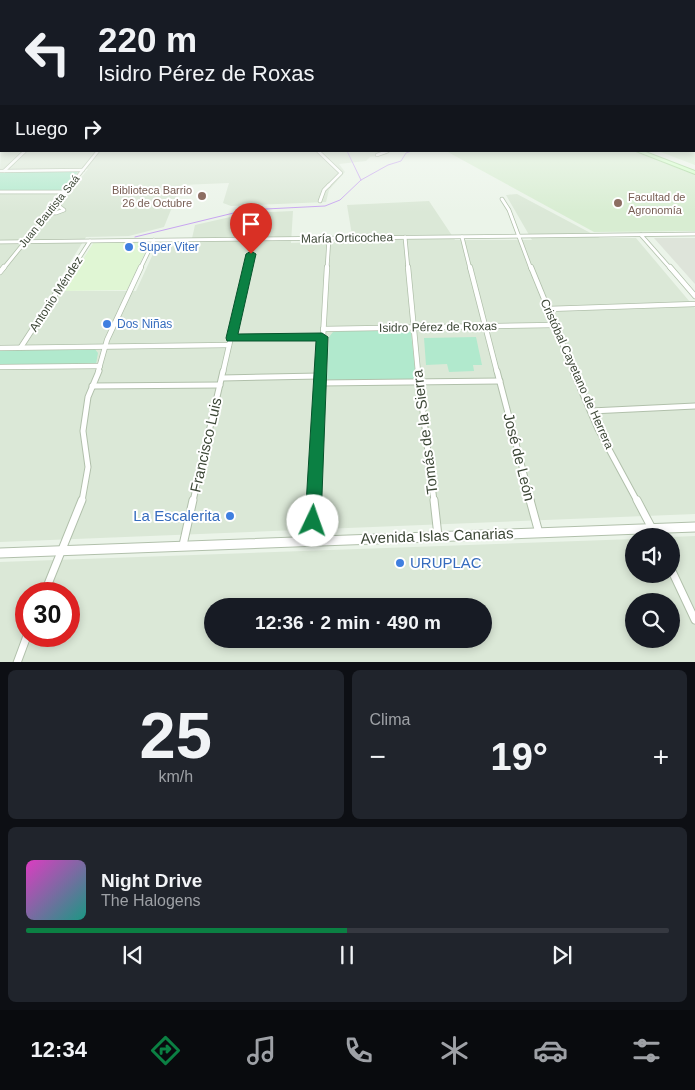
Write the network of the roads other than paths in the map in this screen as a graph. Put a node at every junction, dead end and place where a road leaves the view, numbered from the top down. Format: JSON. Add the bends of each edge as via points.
{"nodes":[{"id":1,"x":25,"y":152,"type":"edge"},
{"id":2,"x":97,"y":152,"type":"edge"},
{"id":3,"x":319,"y":152,"type":"edge"},
{"id":4,"x":385,"y":152,"type":"edge"},
{"id":5,"x":641,"y":152,"type":"edge"},
{"id":6,"x":651,"y":152,"type":"edge"},
{"id":7,"x":377,"y":155,"type":"dead end"},
{"id":8,"x":695,"y":169,"type":"edge"},
{"id":9,"x":82,"y":170,"type":"junction"},
{"id":10,"x":2,"y":171,"type":"edge"},
{"id":11,"x":695,"y":173,"type":"edge"},
{"id":12,"x":0,"y":192,"type":"edge"},
{"id":13,"x":65,"y":192,"type":"junction"},
{"id":14,"x":502,"y":199,"type":"dead end"},
{"id":15,"x":320,"y":201,"type":"dead end"},
{"id":16,"x":52,"y":207,"type":"junction"},
{"id":17,"x":47,"y":214,"type":"junction"},
{"id":18,"x":695,"y":234,"type":"edge"},
{"id":19,"x":641,"y":235,"type":"junction"},
{"id":20,"x":518,"y":236,"type":"junction"},
{"id":21,"x":405,"y":237,"type":"junction"},
{"id":22,"x":462,"y":237,"type":"junction"},
{"id":23,"x":329,"y":238,"type":"junction"},
{"id":24,"x":254,"y":239,"type":"junction"},
{"id":25,"x":154,"y":240,"type":"junction"},
{"id":26,"x":90,"y":241,"type":"junction"},
{"id":27,"x":0,"y":242,"type":"edge"},
{"id":28,"x":24,"y":242,"type":"junction"},
{"id":29,"x":0,"y":272,"type":"edge"},
{"id":30,"x":695,"y":296,"type":"edge"},
{"id":31,"x":695,"y":304,"type":"edge"},
{"id":32,"x":548,"y":309,"type":"junction"},
{"id":33,"x":554,"y":325,"type":"junction"},
{"id":34,"x":486,"y":326,"type":"junction"},
{"id":35,"x":414,"y":328,"type":"junction"},
{"id":36,"x":323,"y":329,"type":"junction"},
{"id":37,"x":322,"y":337,"type":"junction"},
{"id":38,"x":232,"y":338,"type":"junction"},
{"id":39,"x":230,"y":345,"type":"junction"},
{"id":40,"x":104,"y":346,"type":"junction"},
{"id":41,"x":21,"y":347,"type":"junction"},
{"id":42,"x":0,"y":348,"type":"edge"},
{"id":43,"x":100,"y":366,"type":"junction"},
{"id":44,"x":0,"y":367,"type":"edge"},
{"id":45,"x":222,"y":378,"type":"junction"},
{"id":46,"x":320,"y":380,"type":"junction"},
{"id":47,"x":500,"y":381,"type":"junction"},
{"id":48,"x":419,"y":383,"type":"junction"},
{"id":49,"x":220,"y":385,"type":"junction"},
{"id":50,"x":92,"y":386,"type":"junction"},
{"id":51,"x":695,"y":406,"type":"edge"},
{"id":52,"x":591,"y":411,"type":"junction"},
{"id":53,"x":695,"y":527,"type":"edge"},
{"id":54,"x":652,"y":528,"type":"joint"},
{"id":55,"x":625,"y":529,"type":"edge"},
{"id":56,"x":539,"y":533,"type":"junction"},
{"id":57,"x":438,"y":536,"type":"junction"},
{"id":58,"x":312,"y":541,"type":"junction"},
{"id":59,"x":183,"y":545,"type":"junction"},
{"id":60,"x":63,"y":550,"type":"junction"},
{"id":61,"x":0,"y":553,"type":"edge"},
{"id":62,"x":49,"y":582,"type":"edge"},
{"id":63,"x":678,"y":583,"type":"edge"},
{"id":64,"x":695,"y":620,"type":"edge"},
{"id":65,"x":23,"y":647,"type":"edge"},
{"id":66,"x":17,"y":662,"type":"edge"}],
"edges":[{"from":1,"to":10,"type":"street"},
{"from":2,"to":9,"type":"street","name":"Juan Bautista Saá"},
{"from":3,"to":15,"type":"street","via":[[341,173],[324,190]]},
{"from":4,"to":7,"type":"street"},
{"from":5,"to":11,"type":"main road"},
{"from":6,"to":8,"type":"main road"},
{"from":9,"to":10,"type":"street"},
{"from":9,"to":13,"type":"street","name":"Juan Bautista Saá"},
{"from":12,"to":13,"type":"street"},
{"from":13,"to":16,"type":"street","name":"Juan Bautista Saá"},
{"from":14,"to":20,"type":"street","name":"Cristóbal Cayetano de Herrera"},
{"from":16,"to":17,"type":"street","name":"Juan Bautista Saá"},
{"from":16,"to":17,"type":"street","via":[[64,210]]},
{"from":17,"to":28,"type":"street","name":"Juan Bautista Saá"},
{"from":18,"to":19,"type":"street","name":"María Orticochea"},
{"from":19,"to":20,"type":"street","name":"María Orticochea"},
{"from":19,"to":30,"type":"street"},
{"from":20,"to":22,"type":"street","name":"María Orticochea"},
{"from":20,"to":32,"type":"street","name":"Cristóbal Cayetano de Herrera"},
{"from":21,"to":22,"type":"street","name":"María Orticochea"},
{"from":21,"to":23,"type":"street","name":"María Orticochea"},
{"from":21,"to":35,"type":"street","name":"Tomás de la Sierra"},
{"from":22,"to":34,"type":"street","name":"José de León"},
{"from":23,"to":24,"type":"street","name":"María Orticochea"},
{"from":23,"to":36,"type":"street"},
{"from":24,"to":25,"type":"street","name":"María Orticochea"},
{"from":24,"to":38,"type":"street","name":"Francisco Luis"},
{"from":25,"to":26,"type":"street","name":"María Orticochea"},
{"from":25,"to":40,"type":"street"},
{"from":26,"to":28,"type":"street","name":"María Orticochea"},
{"from":26,"to":41,"type":"street","name":"Antonio Méndez"},
{"from":27,"to":28,"type":"street","name":"María Orticochea"},
{"from":28,"to":29,"type":"street","name":"Juan Bautista Saá"},
{"from":31,"to":32,"type":"street"},
{"from":32,"to":33,"type":"street","name":"Cristóbal Cayetano de Herrera"},
{"from":33,"to":34,"type":"street","name":"Isidro Pérez de Roxas"},
{"from":33,"to":52,"type":"street","name":"Cristóbal Cayetano de Herrera"},
{"from":34,"to":35,"type":"street","name":"Isidro Pérez de Roxas"},
{"from":34,"to":47,"type":"street","name":"José de León"},
{"from":35,"to":36,"type":"street","name":"Isidro Pérez de Roxas"},
{"from":35,"to":48,"type":"street","name":"Tomás de la Sierra"},
{"from":36,"to":37,"type":"street"},
{"from":37,"to":38,"type":"street"},
{"from":37,"to":46,"type":"street"},
{"from":38,"to":39,"type":"street","name":"Francisco Luis"},
{"from":39,"to":40,"type":"street"},
{"from":39,"to":45,"type":"street","name":"Francisco Luis"},
{"from":40,"to":41,"type":"street"},
{"from":40,"to":43,"type":"street"},
{"from":41,"to":42,"type":"street"},
{"from":43,"to":44,"type":"street"},
{"from":43,"to":50,"type":"street"},
{"from":45,"to":46,"type":"street"},
{"from":45,"to":49,"type":"street","name":"Francisco Luis"},
{"from":46,"to":48,"type":"street"},
{"from":46,"to":58,"type":"street"},
{"from":47,"to":48,"type":"street"},
{"from":47,"to":56,"type":"street","name":"José de León"},
{"from":48,"to":57,"type":"street","name":"Tomás de la Sierra"},
{"from":49,"to":50,"type":"street"},
{"from":49,"to":59,"type":"street","name":"Francisco Luis"},
{"from":50,"to":60,"type":"street","via":[[85,406],[83,431],[87,478],[82,501]]},
{"from":51,"to":52,"type":"street"},
{"from":52,"to":54,"type":"street","name":"Cristóbal Cayetano de Herrera"},
{"from":53,"to":54,"type":"street","name":"Avenida Islas Canarias"},
{"from":55,"to":56,"type":"street","name":"Avenida Islas Canarias"},
{"from":56,"to":57,"type":"street","name":"Avenida Islas Canarias"},
{"from":57,"to":58,"type":"street","name":"Avenida Islas Canarias"},
{"from":58,"to":59,"type":"street","name":"Avenida Islas Canarias"},
{"from":59,"to":60,"type":"street","name":"Avenida Islas Canarias"},
{"from":60,"to":61,"type":"street","name":"Avenida Islas Canarias"},
{"from":60,"to":62,"type":"street"},
{"from":63,"to":64,"type":"street"},
{"from":65,"to":66,"type":"street"}]}
